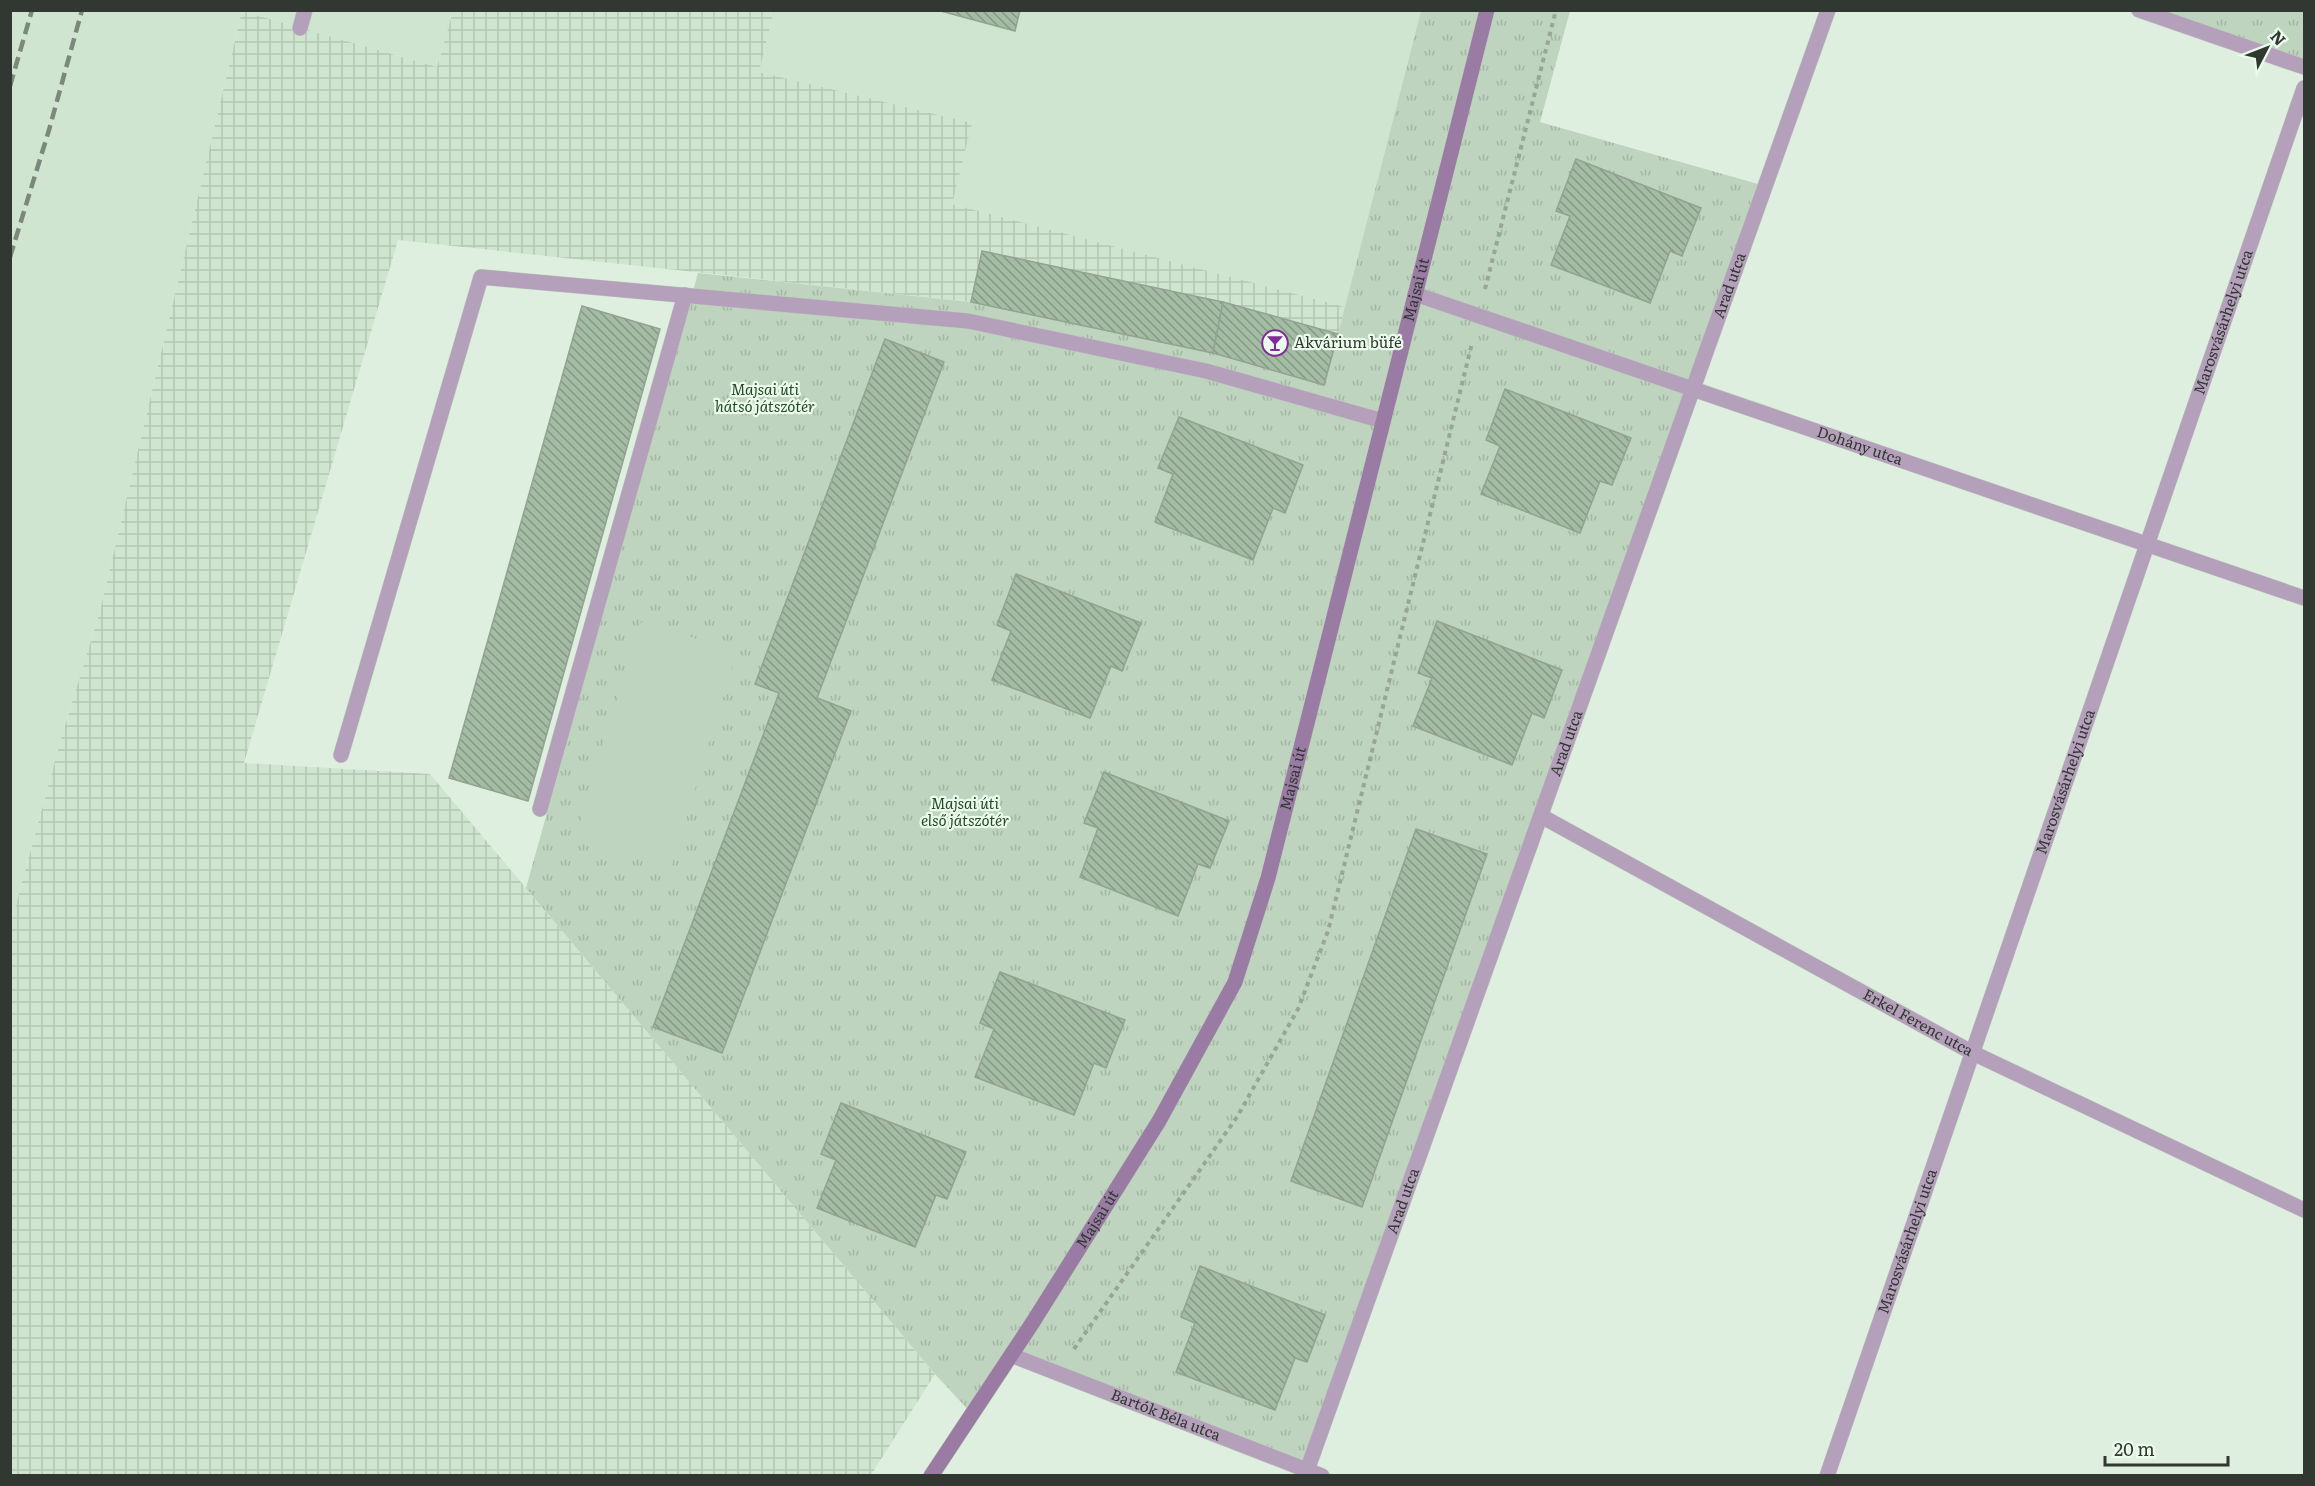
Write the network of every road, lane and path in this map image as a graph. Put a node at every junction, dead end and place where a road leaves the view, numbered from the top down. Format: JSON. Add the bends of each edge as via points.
{"nodes":[{"id":1,"x":305,"y":10,"type":"edge"},
{"id":2,"x":1487,"y":10,"type":"edge"},
{"id":3,"x":1557,"y":10,"type":"edge"},
{"id":4,"x":1828,"y":10,"type":"edge"},
{"id":5,"x":2139,"y":10,"type":"edge"},
{"id":6,"x":300,"y":28,"type":"dead end"},
{"id":7,"x":2304,"y":67,"type":"edge"},
{"id":8,"x":2304,"y":88,"type":"edge"},
{"id":9,"x":1415,"y":294,"type":"junction"},
{"id":10,"x":686,"y":295,"type":"junction"},
{"id":11,"x":1478,"y":316,"type":"junction"},
{"id":12,"x":1693,"y":389,"type":"junction"},
{"id":13,"x":1383,"y":421,"type":"junction"},
{"id":14,"x":2148,"y":545,"type":"junction"},
{"id":15,"x":2304,"y":598,"type":"edge"},
{"id":16,"x":341,"y":755,"type":"dead end"},
{"id":17,"x":540,"y":808,"type":"dead end"},
{"id":18,"x":1541,"y":816,"type":"junction"},
{"id":19,"x":1973,"y":1053,"type":"junction"},
{"id":20,"x":2304,"y":1210,"type":"edge"},
{"id":21,"x":1011,"y":1355,"type":"junction"},
{"id":22,"x":1058,"y":1373,"type":"junction"},
{"id":23,"x":1306,"y":1473,"type":"edge"},
{"id":24,"x":932,"y":1476,"type":"edge"},
{"id":25,"x":1322,"y":1476,"type":"edge"},
{"id":26,"x":1827,"y":1476,"type":"edge"}],
"edges":[{"from":1,"to":6,"type":"street"},
{"from":2,"to":9,"type":"main road","name":"Majsai út"},
{"from":3,"to":11,"type":"path"},
{"from":4,"to":12,"type":"street","name":"Arad utca"},
{"from":5,"to":7,"type":"street"},
{"from":8,"to":14,"type":"street","name":"Marosvásárhelyi utca"},
{"from":9,"to":11,"type":"street","name":"Dohány utca"},
{"from":9,"to":13,"type":"main road","name":"Majsai út"},
{"from":10,"to":13,"type":"street","via":[[968,321],[1206,371]]},
{"from":10,"to":16,"type":"street","via":[[481,277]]},
{"from":10,"to":17,"type":"street"},
{"from":11,"to":12,"type":"street","name":"Dohány utca"},
{"from":11,"to":22,"type":"path","via":[[1328,931],[1298,1009],[1237,1117]]},
{"from":12,"to":14,"type":"street","name":"Dohány utca"},
{"from":12,"to":18,"type":"street","name":"Arad utca"},
{"from":13,"to":21,"type":"main road","name":"Majsai út","via":[[1268,879],[1235,982],[1159,1121]]},
{"from":14,"to":15,"type":"street","name":"Dohány utca"},
{"from":14,"to":19,"type":"street","name":"Marosvásárhelyi utca"},
{"from":18,"to":19,"type":"street","name":"Erkel Ferenc utca"},
{"from":18,"to":23,"type":"street","name":"Arad utca"},
{"from":19,"to":20,"type":"street","name":"Erkel Ferenc utca"},
{"from":19,"to":26,"type":"street","name":"Marosvásárhelyi utca"},
{"from":21,"to":22,"type":"street","name":"Bartók Béla utca"},
{"from":21,"to":24,"type":"main road","name":"Majsai út"},
{"from":22,"to":23,"type":"street","name":"Bartók Béla utca"},
{"from":23,"to":25,"type":"street","name":"Bartók Béla utca"}]}
